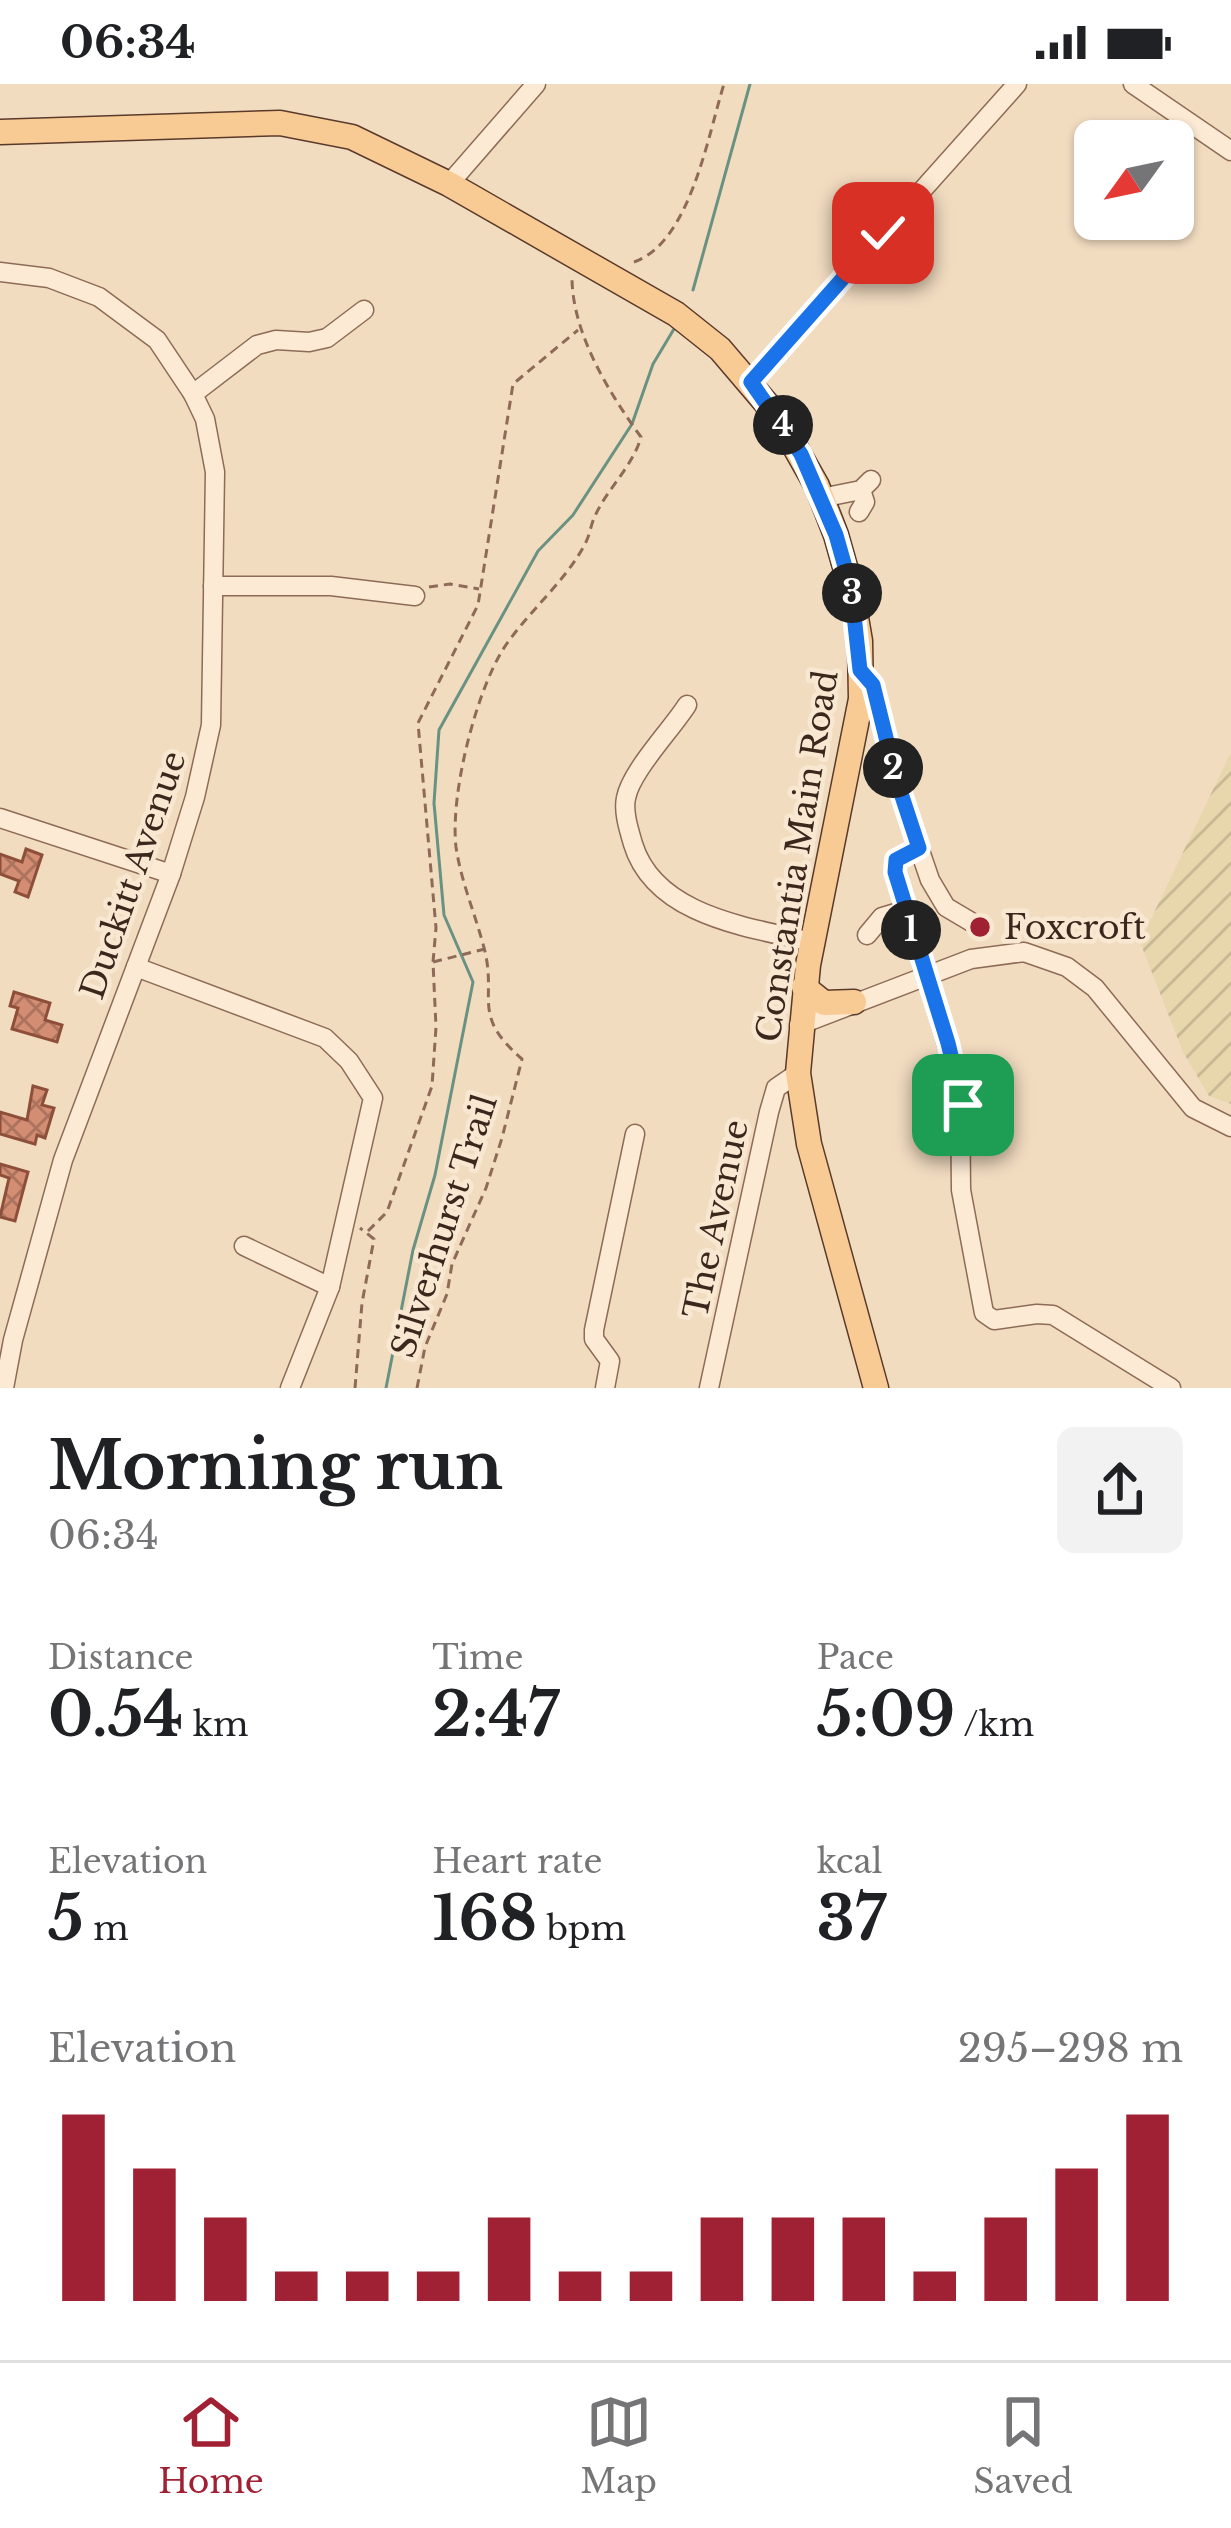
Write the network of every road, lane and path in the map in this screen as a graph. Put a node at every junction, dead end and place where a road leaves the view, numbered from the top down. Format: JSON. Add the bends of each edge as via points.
{"nodes":[{"id":1,"x":536,"y":84,"type":"edge"},
{"id":2,"x":724,"y":84,"type":"edge"},
{"id":3,"x":1017,"y":84,"type":"edge"},
{"id":4,"x":1133,"y":84,"type":"edge"},
{"id":5,"x":0,"y":132,"type":"edge"},
{"id":6,"x":1231,"y":151,"type":"edge"},
{"id":7,"x":449,"y":184,"type":"junction"},
{"id":8,"x":573,"y":262,"type":"dead end"},
{"id":9,"x":634,"y":262,"type":"dead end"},
{"id":10,"x":0,"y":272,"type":"edge"},
{"id":11,"x":364,"y":310,"type":"dead end"},
{"id":12,"x":580,"y":329,"type":"junction"},
{"id":13,"x":751,"y":382,"type":"junction"},
{"id":14,"x":193,"y":394,"type":"junction"},
{"id":15,"x":821,"y":498,"type":"junction"},
{"id":16,"x":859,"y":512,"type":"dead end"},
{"id":17,"x":213,"y":586,"type":"junction"},
{"id":18,"x":481,"y":590,"type":"junction"},
{"id":19,"x":416,"y":596,"type":"joint"},
{"id":20,"x":860,"y":670,"type":"junction"},
{"id":21,"x":687,"y":705,"type":"dead end"},
{"id":22,"x":0,"y":818,"type":"edge"},
{"id":23,"x":919,"y":848,"type":"junction"},
{"id":24,"x":171,"y":874,"type":"junction"},
{"id":25,"x":905,"y":910,"type":"junction"},
{"id":26,"x":973,"y":923,"type":"dead end"},
{"id":27,"x":867,"y":935,"type":"dead end"},
{"id":28,"x":812,"y":942,"type":"junction"},
{"id":29,"x":485,"y":949,"type":"junction"},
{"id":30,"x":433,"y":962,"type":"junction"},
{"id":31,"x":136,"y":968,"type":"junction"},
{"id":32,"x":926,"y":976,"type":"junction"},
{"id":33,"x":804,"y":987,"type":"junction"},
{"id":34,"x":854,"y":1003,"type":"junction"},
{"id":35,"x":799,"y":1025,"type":"junction"},
{"id":36,"x":798,"y":1073,"type":"junction"},
{"id":37,"x":1231,"y":1127,"type":"edge"},
{"id":38,"x":635,"y":1134,"type":"dead end"},
{"id":39,"x":348,"y":1222,"type":"junction"},
{"id":40,"x":368,"y":1231,"type":"junction"},
{"id":41,"x":244,"y":1246,"type":"dead end"},
{"id":42,"x":330,"y":1287,"type":"junction"},
{"id":43,"x":6,"y":1339,"type":"edge"},
{"id":44,"x":4,"y":1388,"type":"edge"},
{"id":45,"x":290,"y":1388,"type":"edge"},
{"id":46,"x":356,"y":1388,"type":"edge"},
{"id":47,"x":417,"y":1388,"type":"edge"},
{"id":48,"x":605,"y":1388,"type":"edge"},
{"id":49,"x":710,"y":1388,"type":"edge"},
{"id":50,"x":876,"y":1388,"type":"edge"},
{"id":51,"x":1172,"y":1388,"type":"edge"}],
"edges":[{"from":1,"to":7,"type":"street"},
{"from":2,"to":9,"type":"path","via":[[682,216],[657,249]]},
{"from":3,"to":13,"type":"street"},
{"from":4,"to":6,"type":"street"},
{"from":5,"to":7,"type":"main road","name":"Constantia Main Road","via":[[280,123],[352,136]]},
{"from":7,"to":13,"type":"main road","name":"Constantia Main Road","via":[[676,314]]},
{"from":8,"to":12,"type":"path"},
{"from":10,"to":14,"type":"street","name":"Duckitt Avenue","via":[[49,278],[99,297],[157,340]]},
{"from":11,"to":14,"type":"street","via":[[327,338],[257,345]]},
{"from":12,"to":18,"type":"path","name":"Silverhurst Trail","via":[[513,384]]},
{"from":12,"to":29,"type":"path","name":"Silverhurst Trail","via":[[641,437],[586,542],[489,673],[457,799],[455,842]]},
{"from":13,"to":15,"type":"main road","name":"Constantia Main Road"},
{"from":14,"to":17,"type":"street","name":"Duckitt Avenue","via":[[215,472]]},
{"from":15,"to":16,"type":"street","via":[[866,485]]},
{"from":15,"to":20,"type":"main road","name":"Constantia Main Road","via":[[851,588]]},
{"from":17,"to":19,"type":"street"},
{"from":17,"to":24,"type":"street","name":"Duckitt Avenue","via":[[210,741]]},
{"from":18,"to":19,"type":"path","via":[[440,584]]},
{"from":18,"to":30,"type":"path","name":"Silverhurst Trail","via":[[418,722]]},
{"from":20,"to":23,"type":"street","via":[[873,685]]},
{"from":20,"to":28,"type":"main road","name":"Constantia Main Road","via":[[851,760]]},
{"from":21,"to":28,"type":"street","via":[[625,800],[643,869],[691,907]]},
{"from":22,"to":24,"type":"street"},
{"from":23,"to":25,"type":"street","via":[[894,864]]},
{"from":23,"to":26,"type":"street","via":[[938,896]]},
{"from":24,"to":31,"type":"street","name":"Duckitt Avenue"},
{"from":25,"to":27,"type":"street","via":[[882,917]]},
{"from":25,"to":32,"type":"street"},
{"from":28,"to":33,"type":"main road","name":"Constantia Main Road"},
{"from":29,"to":30,"type":"path"},
{"from":29,"to":47,"type":"path","name":"Silverhurst Trail","via":[[486,1007],[496,1036],[522,1059]]},
{"from":30,"to":40,"type":"path","name":"Silverhurst Trail","via":[[431,1086],[387,1212]]},
{"from":31,"to":39,"type":"street","via":[[325,1038],[350,1061],[373,1098]]},
{"from":31,"to":43,"type":"street","name":"Duckitt Avenue"},
{"from":32,"to":34,"type":"street"},
{"from":32,"to":37,"type":"street","via":[[1003,953],[1067,968],[1114,1008],[1193,1108]]},
{"from":32,"to":51,"type":"street","via":[[960,1088],[961,1190],[983,1313],[994,1320],[1053,1315]]},
{"from":33,"to":34,"type":"main road","via":[[824,1003]]},
{"from":33,"to":35,"type":"main road","name":"Constantia Main Road"},
{"from":34,"to":35,"type":"street"},
{"from":35,"to":36,"type":"main road","name":"Constantia Main Road"},
{"from":36,"to":49,"type":"street","name":"The Avenue","via":[[782,1081],[769,1112]]},
{"from":36,"to":50,"type":"main road","name":"Constantia Main Road","via":[[809,1144]]},
{"from":38,"to":48,"type":"street","via":[[594,1330],[610,1361]]},
{"from":39,"to":40,"type":"path"},
{"from":39,"to":42,"type":"street"},
{"from":40,"to":46,"type":"path","name":"Silverhurst Trail","via":[[374,1239]]},
{"from":41,"to":42,"type":"street"},
{"from":42,"to":45,"type":"street"},
{"from":43,"to":44,"type":"street","name":"Duckitt Avenue"}]}
